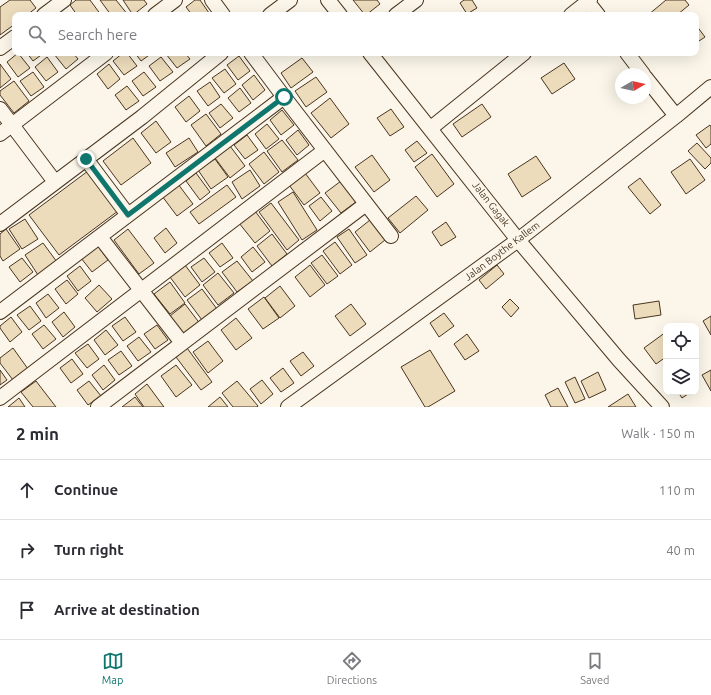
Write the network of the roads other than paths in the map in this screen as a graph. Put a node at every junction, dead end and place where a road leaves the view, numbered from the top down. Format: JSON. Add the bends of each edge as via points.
{"nodes":[{"id":1,"x":64,"y":0,"type":"edge"},
{"id":2,"x":175,"y":0,"type":"edge"},
{"id":3,"x":212,"y":0,"type":"edge"},
{"id":4,"x":290,"y":0,"type":"edge"},
{"id":5,"x":328,"y":0,"type":"edge"},
{"id":6,"x":416,"y":0,"type":"edge"},
{"id":7,"x":588,"y":1,"type":"edge"},
{"id":8,"x":48,"y":12,"type":"edge"},
{"id":9,"x":159,"y":12,"type":"edge"},
{"id":10,"x":221,"y":12,"type":"edge"},
{"id":11,"x":274,"y":12,"type":"edge"},
{"id":12,"x":338,"y":12,"type":"edge"},
{"id":13,"x":400,"y":12,"type":"edge"},
{"id":14,"x":575,"y":12,"type":"edge"},
{"id":15,"x":596,"y":12,"type":"edge"},
{"id":16,"x":12,"y":39,"type":"edge"},
{"id":17,"x":0,"y":48,"type":"edge"},
{"id":18,"x":102,"y":56,"type":"edge"},
{"id":19,"x":217,"y":56,"type":"edge"},
{"id":20,"x":254,"y":56,"type":"edge"},
{"id":21,"x":372,"y":56,"type":"edge"},
{"id":22,"x":520,"y":56,"type":"edge"},
{"id":23,"x":629,"y":56,"type":"edge"},
{"id":24,"x":638,"y":68,"type":"edge"},
{"id":25,"x":651,"y":85,"type":"edge"},
{"id":26,"x":711,"y":87,"type":"edge"},
{"id":27,"x":284,"y":97,"type":"junction"},
{"id":28,"x":0,"y":109,"type":"edge"},
{"id":29,"x":676,"y":116,"type":"junction"},
{"id":30,"x":12,"y":125,"type":"junction"},
{"id":31,"x":431,"y":128,"type":"junction"},
{"id":32,"x":0,"y":134,"type":"edge"},
{"id":33,"x":325,"y":150,"type":"junction"},
{"id":34,"x":86,"y":159,"type":"junction"},
{"id":35,"x":55,"y":182,"type":"junction"},
{"id":36,"x":366,"y":204,"type":"junction"},
{"id":37,"x":128,"y":215,"type":"junction"},
{"id":38,"x":0,"y":224,"type":"edge"},
{"id":39,"x":391,"y":236,"type":"dead end"},
{"id":40,"x":100,"y":237,"type":"junction"},
{"id":41,"x":518,"y":240,"type":"junction"},
{"id":42,"x":141,"y":290,"type":"junction"},
{"id":43,"x":0,"y":312,"type":"edge"},
{"id":44,"x":182,"y":343,"type":"junction"},
{"id":45,"x":0,"y":398,"type":"edge"},
{"id":46,"x":98,"y":407,"type":"edge"},
{"id":47,"x":288,"y":407,"type":"edge"},
{"id":48,"x":662,"y":407,"type":"edge"}],
"edges":[{"from":1,"to":8,"type":"street"},
{"from":2,"to":9,"type":"street"},
{"from":3,"to":10,"type":"street"},
{"from":4,"to":11,"type":"street"},
{"from":5,"to":12,"type":"street"},
{"from":6,"to":13,"type":"street"},
{"from":7,"to":14,"type":"street"},
{"from":7,"to":15,"type":"street"},
{"from":16,"to":17,"type":"street"},
{"from":18,"to":30,"type":"street"},
{"from":19,"to":34,"type":"street"},
{"from":20,"to":27,"type":"street"},
{"from":21,"to":31,"type":"street","name":"Jalan Gagak"},
{"from":22,"to":31,"type":"street"},
{"from":23,"to":24,"type":"street"},
{"from":25,"to":29,"type":"street"},
{"from":26,"to":29,"type":"street","name":"Jalan Boythe Kallem"},
{"from":27,"to":33,"type":"street"},
{"from":27,"to":37,"type":"street"},
{"from":28,"to":30,"type":"street"},
{"from":29,"to":41,"type":"street","name":"Jalan Boythe Kallem"},
{"from":30,"to":32,"type":"street"},
{"from":30,"to":35,"type":"street"},
{"from":31,"to":41,"type":"street","name":"Jalan Gagak"},
{"from":33,"to":36,"type":"street"},
{"from":33,"to":42,"type":"street"},
{"from":34,"to":35,"type":"street"},
{"from":34,"to":37,"type":"street"},
{"from":35,"to":38,"type":"street"},
{"from":36,"to":39,"type":"street"},
{"from":36,"to":44,"type":"street"},
{"from":37,"to":40,"type":"street"},
{"from":40,"to":42,"type":"street"},
{"from":40,"to":43,"type":"street"},
{"from":41,"to":47,"type":"street","name":"Jalan Boythe Kallem"},
{"from":41,"to":48,"type":"street","name":"Jalan Gagak","via":[[618,360]]},
{"from":42,"to":44,"type":"street"},
{"from":42,"to":45,"type":"street"},
{"from":44,"to":46,"type":"street"}]}
